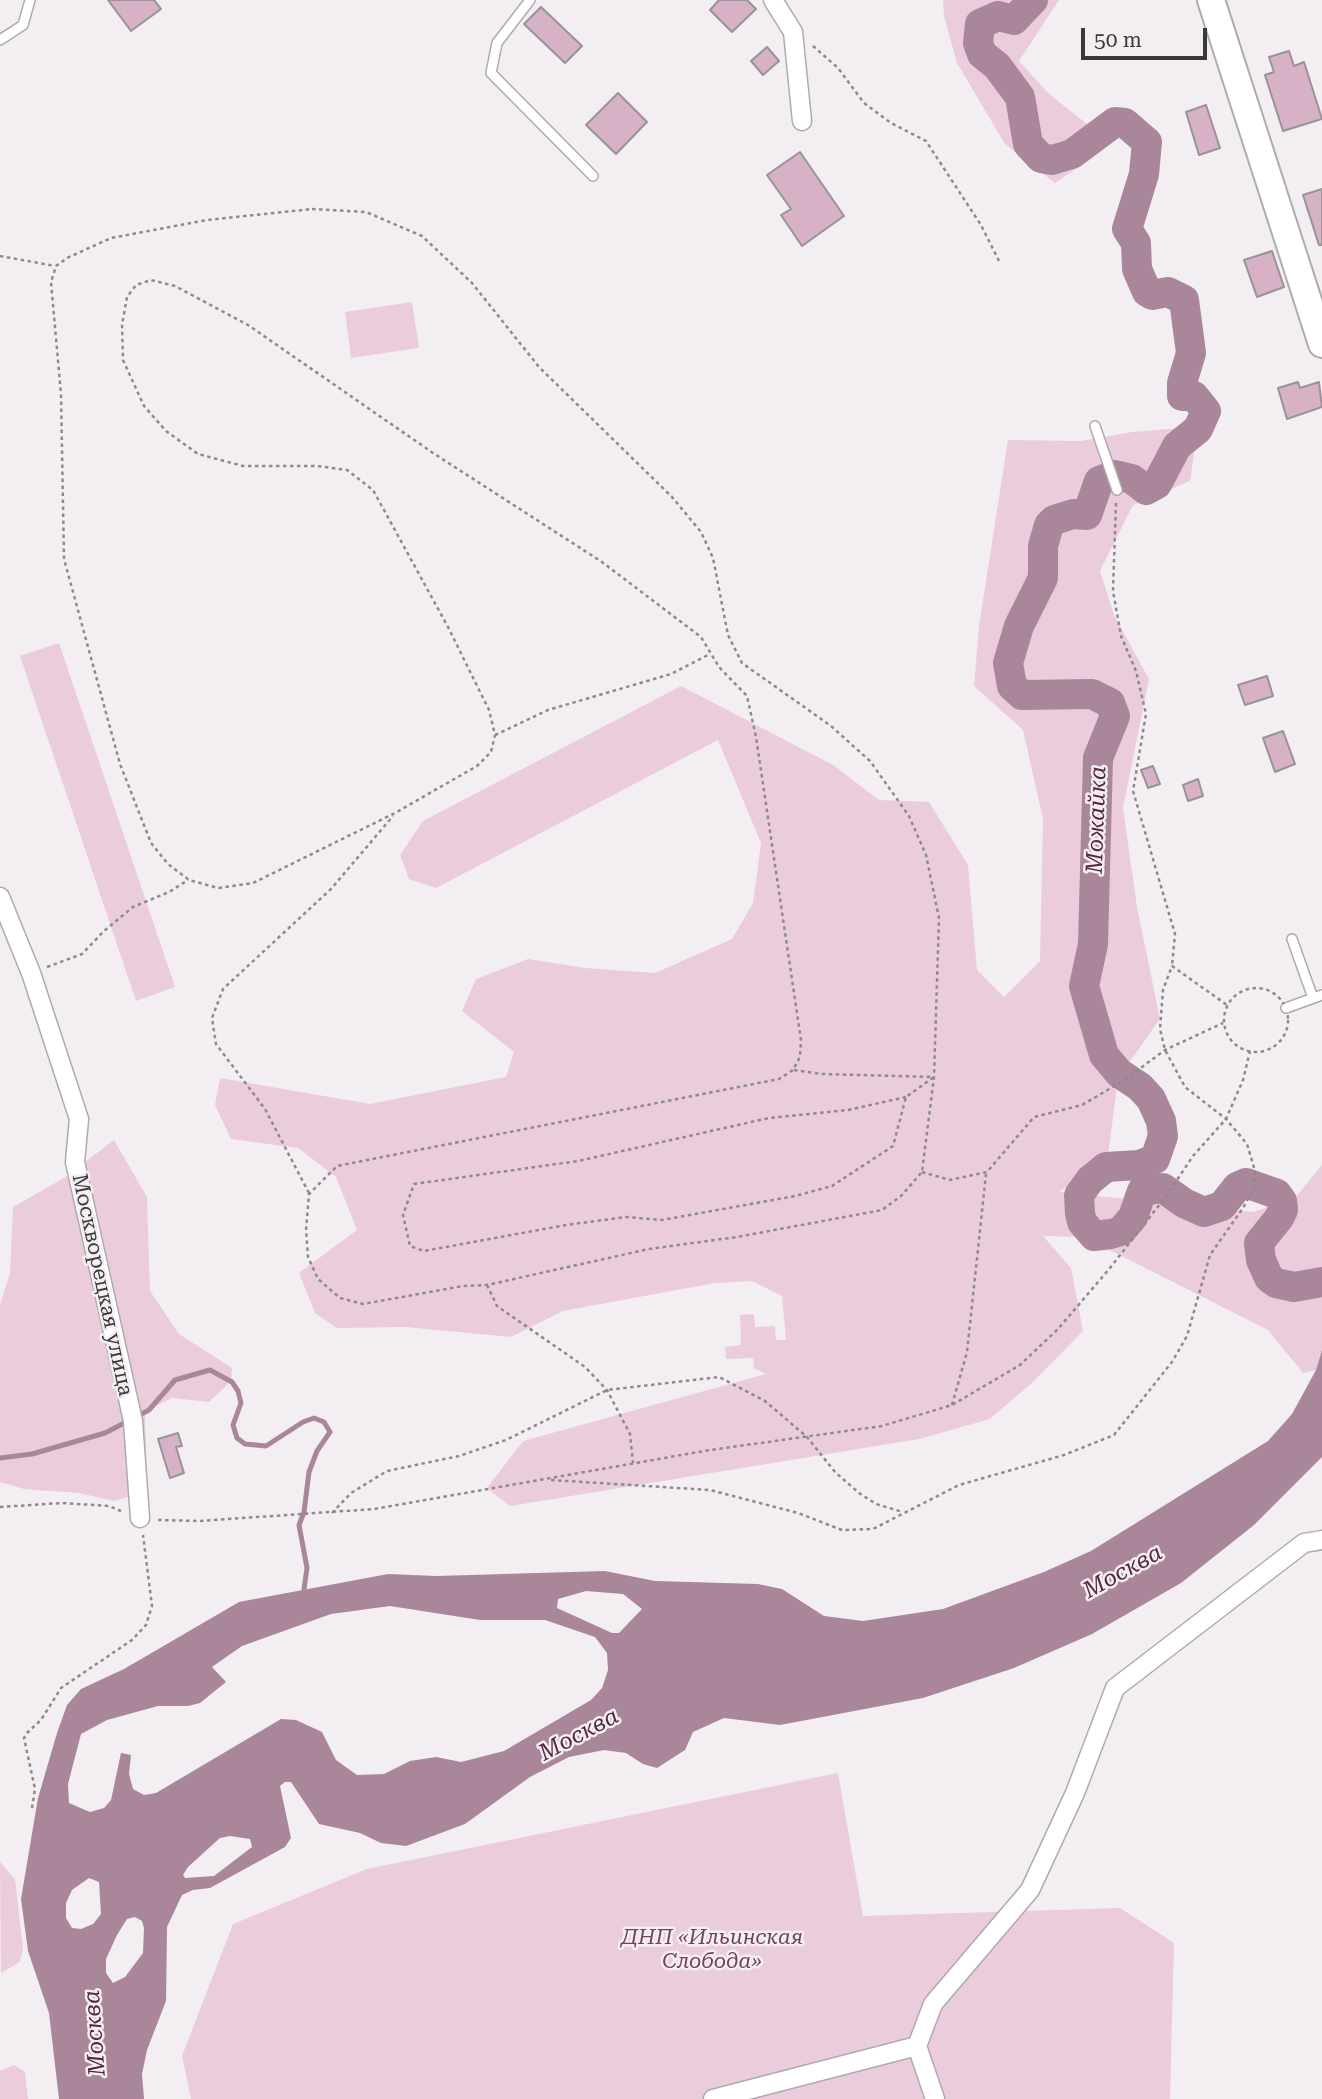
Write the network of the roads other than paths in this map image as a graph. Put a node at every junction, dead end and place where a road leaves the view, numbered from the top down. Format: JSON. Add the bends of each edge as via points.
{"nodes":[{"id":1,"x":30,"y":0,"type":"edge"},
{"id":2,"x":530,"y":0,"type":"edge"},
{"id":3,"x":773,"y":0,"type":"edge"},
{"id":4,"x":1211,"y":0,"type":"edge"},
{"id":5,"x":0,"y":40,"type":"edge"},
{"id":6,"x":802,"y":121,"type":"dead end"},
{"id":7,"x":593,"y":176,"type":"dead end"},
{"id":8,"x":1322,"y":344,"type":"edge"},
{"id":9,"x":1096,"y":426,"type":"dead end"},
{"id":10,"x":1117,"y":490,"type":"road end"},
{"id":11,"x":0,"y":897,"type":"edge"},
{"id":12,"x":1292,"y":939,"type":"dead end"},
{"id":13,"x":1317,"y":997,"type":"edge"},
{"id":14,"x":1286,"y":1008,"type":"road end"},
{"id":15,"x":141,"y":1518,"type":"road end"},
{"id":16,"x":1322,"y":1540,"type":"edge"},
{"id":17,"x":917,"y":2046,"type":"junction"},
{"id":18,"x":713,"y":2099,"type":"edge"},
{"id":19,"x":935,"y":2099,"type":"edge"}],
"edges":[{"from":1,"to":5,"type":"lane","via":[[23,25]]},
{"from":2,"to":7,"type":"lane","via":[[497,43],[491,74]]},
{"from":3,"to":6,"type":"street","via":[[793,32]]},
{"from":4,"to":8,"type":"main road"},
{"from":9,"to":10,"type":"lane"},
{"from":11,"to":15,"type":"street","name":"Москворецкая улица","via":[[79,1119],[75,1162],[133,1421]]},
{"from":12,"to":13,"type":"lane"},
{"from":13,"to":14,"type":"lane"},
{"from":16,"to":17,"type":"street","via":[[1304,1543],[1115,1688],[1030,1890],[933,2004]]},
{"from":17,"to":18,"type":"street"},
{"from":17,"to":19,"type":"street"}]}
